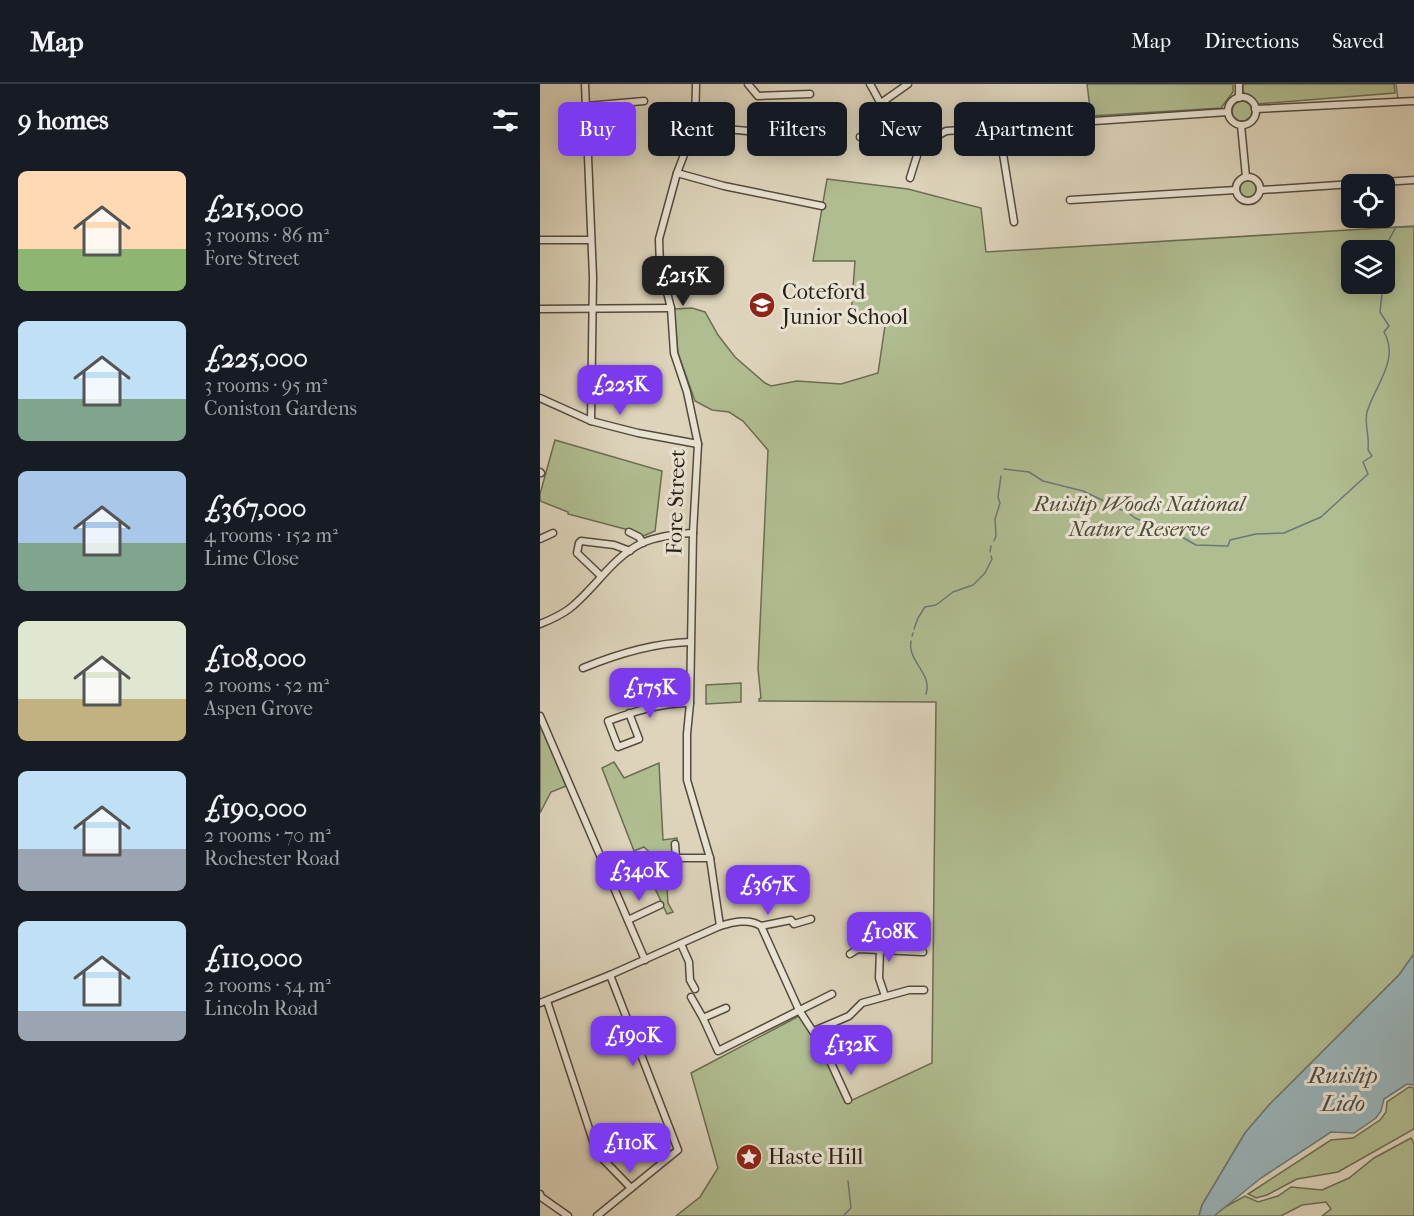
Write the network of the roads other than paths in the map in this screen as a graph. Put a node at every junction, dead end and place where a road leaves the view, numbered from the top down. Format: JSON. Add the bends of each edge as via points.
{"nodes":[{"id":1,"x":585,"y":84,"type":"edge"},
{"id":2,"x":696,"y":84,"type":"edge"},
{"id":3,"x":748,"y":84,"type":"edge"},
{"id":4,"x":870,"y":84,"type":"edge"},
{"id":5,"x":908,"y":84,"type":"edge"},
{"id":6,"x":1239,"y":84,"type":"edge"},
{"id":7,"x":810,"y":94,"type":"dead end"},
{"id":8,"x":1239,"y":98,"type":"junction"},
{"id":9,"x":644,"y":101,"type":"dead end"},
{"id":10,"x":1414,"y":101,"type":"edge"},
{"id":11,"x":586,"y":102,"type":"edge"},
{"id":12,"x":630,"y":102,"type":"edge"},
{"id":13,"x":696,"y":102,"type":"edge"},
{"id":14,"x":880,"y":102,"type":"edge"},
{"id":15,"x":882,"y":102,"type":"edge"},
{"id":16,"x":1255,"y":109,"type":"junction"},
{"id":17,"x":1228,"y":112,"type":"junction"},
{"id":18,"x":1095,"y":121,"type":"edge"},
{"id":19,"x":1241,"y":125,"type":"junction"},
{"id":20,"x":588,"y":156,"type":"edge"},
{"id":21,"x":683,"y":156,"type":"edge"},
{"id":22,"x":917,"y":156,"type":"edge"},
{"id":23,"x":1003,"y":156,"type":"edge"},
{"id":24,"x":677,"y":172,"type":"junction"},
{"id":25,"x":1246,"y":177,"type":"junction"},
{"id":26,"x":910,"y":178,"type":"dead end"},
{"id":27,"x":1414,"y":180,"type":"edge"},
{"id":28,"x":1236,"y":190,"type":"junction"},
{"id":29,"x":1261,"y":190,"type":"junction"},
{"id":30,"x":1070,"y":200,"type":"dead end"},
{"id":31,"x":822,"y":206,"type":"dead end"},
{"id":32,"x":1014,"y":222,"type":"dead end"},
{"id":33,"x":540,"y":240,"type":"edge"},
{"id":34,"x":591,"y":240,"type":"junction"},
{"id":35,"x":709,"y":264,"type":"dead end"},
{"id":36,"x":660,"y":266,"type":"junction"},
{"id":37,"x":671,"y":308,"type":"junction"},
{"id":38,"x":540,"y":309,"type":"edge"},
{"id":39,"x":593,"y":309,"type":"junction"},
{"id":40,"x":540,"y":398,"type":"edge"},
{"id":41,"x":591,"y":421,"type":"junction"},
{"id":42,"x":698,"y":444,"type":"junction"},
{"id":43,"x":629,"y":532,"type":"dead end"},
{"id":44,"x":553,"y":533,"type":"dead end"},
{"id":45,"x":693,"y":533,"type":"junction"},
{"id":46,"x":540,"y":539,"type":"edge"},
{"id":47,"x":643,"y":543,"type":"junction"},
{"id":48,"x":630,"y":551,"type":"junction"},
{"id":49,"x":601,"y":576,"type":"junction"},
{"id":50,"x":540,"y":624,"type":"edge"},
{"id":51,"x":690,"y":642,"type":"junction"},
{"id":52,"x":583,"y":668,"type":"dead end"},
{"id":53,"x":690,"y":703,"type":"junction"},
{"id":54,"x":629,"y":713,"type":"junction"},
{"id":55,"x":540,"y":716,"type":"edge"},
{"id":56,"x":675,"y":844,"type":"dead end"},
{"id":57,"x":710,"y":858,"type":"junction"},
{"id":58,"x":660,"y":905,"type":"dead end"},
{"id":59,"x":811,"y":919,"type":"dead end"},
{"id":60,"x":628,"y":920,"type":"junction"},
{"id":61,"x":720,"y":926,"type":"junction"},
{"id":62,"x":761,"y":926,"type":"junction"},
{"id":63,"x":681,"y":944,"type":"junction"},
{"id":64,"x":880,"y":950,"type":"junction"},
{"id":65,"x":923,"y":952,"type":"dead end"},
{"id":66,"x":850,"y":954,"type":"dead end"},
{"id":67,"x":645,"y":960,"type":"junction"},
{"id":68,"x":610,"y":975,"type":"junction"},
{"id":69,"x":695,"y":989,"type":"dead end"},
{"id":70,"x":924,"y":990,"type":"dead end"},
{"id":71,"x":832,"y":994,"type":"dead end"},
{"id":72,"x":885,"y":996,"type":"junction"},
{"id":73,"x":691,"y":997,"type":"dead end"},
{"id":74,"x":543,"y":1002,"type":"edge"},
{"id":75,"x":726,"y":1008,"type":"dead end"},
{"id":76,"x":799,"y":1010,"type":"junction"},
{"id":77,"x":703,"y":1018,"type":"junction"},
{"id":78,"x":814,"y":1030,"type":"junction"},
{"id":79,"x":848,"y":1100,"type":"dead end"},
{"id":80,"x":631,"y":1188,"type":"junction"},
{"id":81,"x":540,"y":1194,"type":"edge"},
{"id":82,"x":568,"y":1216,"type":"edge"},
{"id":83,"x":597,"y":1216,"type":"edge"}],
"edges":[{"from":1,"to":11,"type":"street"},
{"from":2,"to":13,"type":"street","name":"Fore Street"},
{"from":3,"to":7,"type":"street","via":[[758,96]]},
{"from":4,"to":14,"type":"street"},
{"from":5,"to":15,"type":"street"},
{"from":6,"to":8,"type":"street"},
{"from":8,"to":16,"type":"street","via":[[1248,99]]},
{"from":8,"to":17,"type":"street","via":[[1231,103]]},
{"from":9,"to":12,"type":"street"},
{"from":10,"to":16,"type":"street"},
{"from":16,"to":19,"type":"street","via":[[1252,121]]},
{"from":17,"to":18,"type":"street"},
{"from":17,"to":19,"type":"street","via":[[1231,120]]},
{"from":19,"to":25,"type":"street"},
{"from":20,"to":34,"type":"street"},
{"from":21,"to":24,"type":"street","name":"Fore Street"},
{"from":22,"to":26,"type":"street"},
{"from":23,"to":32,"type":"street"},
{"from":24,"to":31,"type":"street"},
{"from":24,"to":36,"type":"street","name":"Fore Street","via":[[659,239]]},
{"from":25,"to":28,"type":"street","via":[[1239,181]]},
{"from":25,"to":29,"type":"street","via":[[1258,182]]},
{"from":27,"to":29,"type":"street"},
{"from":28,"to":29,"type":"street","via":[[1240,198],[1249,201],[1257,198]]},
{"from":28,"to":30,"type":"street"},
{"from":33,"to":34,"type":"street"},
{"from":34,"to":39,"type":"street"},
{"from":35,"to":36,"type":"street"},
{"from":36,"to":37,"type":"street","name":"Fore Street"},
{"from":37,"to":39,"type":"street"},
{"from":37,"to":42,"type":"street","name":"Fore Street","via":[[674,353]]},
{"from":38,"to":39,"type":"street"},
{"from":39,"to":41,"type":"street"},
{"from":40,"to":41,"type":"street"},
{"from":41,"to":42,"type":"street"},
{"from":42,"to":45,"type":"street","name":"Fore Street"},
{"from":43,"to":47,"type":"street"},
{"from":44,"to":46,"type":"street"},
{"from":45,"to":47,"type":"street"},
{"from":45,"to":51,"type":"street","name":"Fore Street"},
{"from":47,"to":48,"type":"street"},
{"from":48,"to":49,"type":"street"},
{"from":48,"to":49,"type":"street","via":[[581,541],[577,553]]},
{"from":49,"to":50,"type":"street","via":[[568,609]]},
{"from":51,"to":52,"type":"street","via":[[642,649]]},
{"from":51,"to":53,"type":"street","name":"Fore Street"},
{"from":53,"to":54,"type":"street","via":[[647,707]]},
{"from":53,"to":57,"type":"street","name":"Fore Street","via":[[687,780]]},
{"from":54,"to":54,"type":"street","via":[[639,739],[618,747],[608,721]]},
{"from":55,"to":60,"type":"street"},
{"from":56,"to":57,"type":"street","via":[[676,858]]},
{"from":57,"to":61,"type":"street","name":"Fore Street"},
{"from":58,"to":60,"type":"street"},
{"from":59,"to":62,"type":"street"},
{"from":60,"to":67,"type":"street"},
{"from":61,"to":62,"type":"street","via":[[750,922]]},
{"from":61,"to":63,"type":"street"},
{"from":62,"to":76,"type":"street"},
{"from":63,"to":67,"type":"street"},
{"from":63,"to":69,"type":"street"},
{"from":64,"to":65,"type":"street"},
{"from":64,"to":66,"type":"street","via":[[858,949]]},
{"from":64,"to":72,"type":"street","via":[[879,978]]},
{"from":67,"to":68,"type":"street"},
{"from":68,"to":74,"type":"street"},
{"from":68,"to":80,"type":"street","via":[[678,1150]]},
{"from":70,"to":72,"type":"street"},
{"from":71,"to":76,"type":"street"},
{"from":72,"to":78,"type":"street","via":[[862,1003],[849,1016]]},
{"from":73,"to":77,"type":"street"},
{"from":74,"to":80,"type":"street","via":[[597,1153]]},
{"from":75,"to":77,"type":"street"},
{"from":76,"to":77,"type":"street","via":[[718,1051]]},
{"from":76,"to":78,"type":"street"},
{"from":78,"to":79,"type":"street"},
{"from":80,"to":83,"type":"street"},
{"from":81,"to":82,"type":"street"}]}
